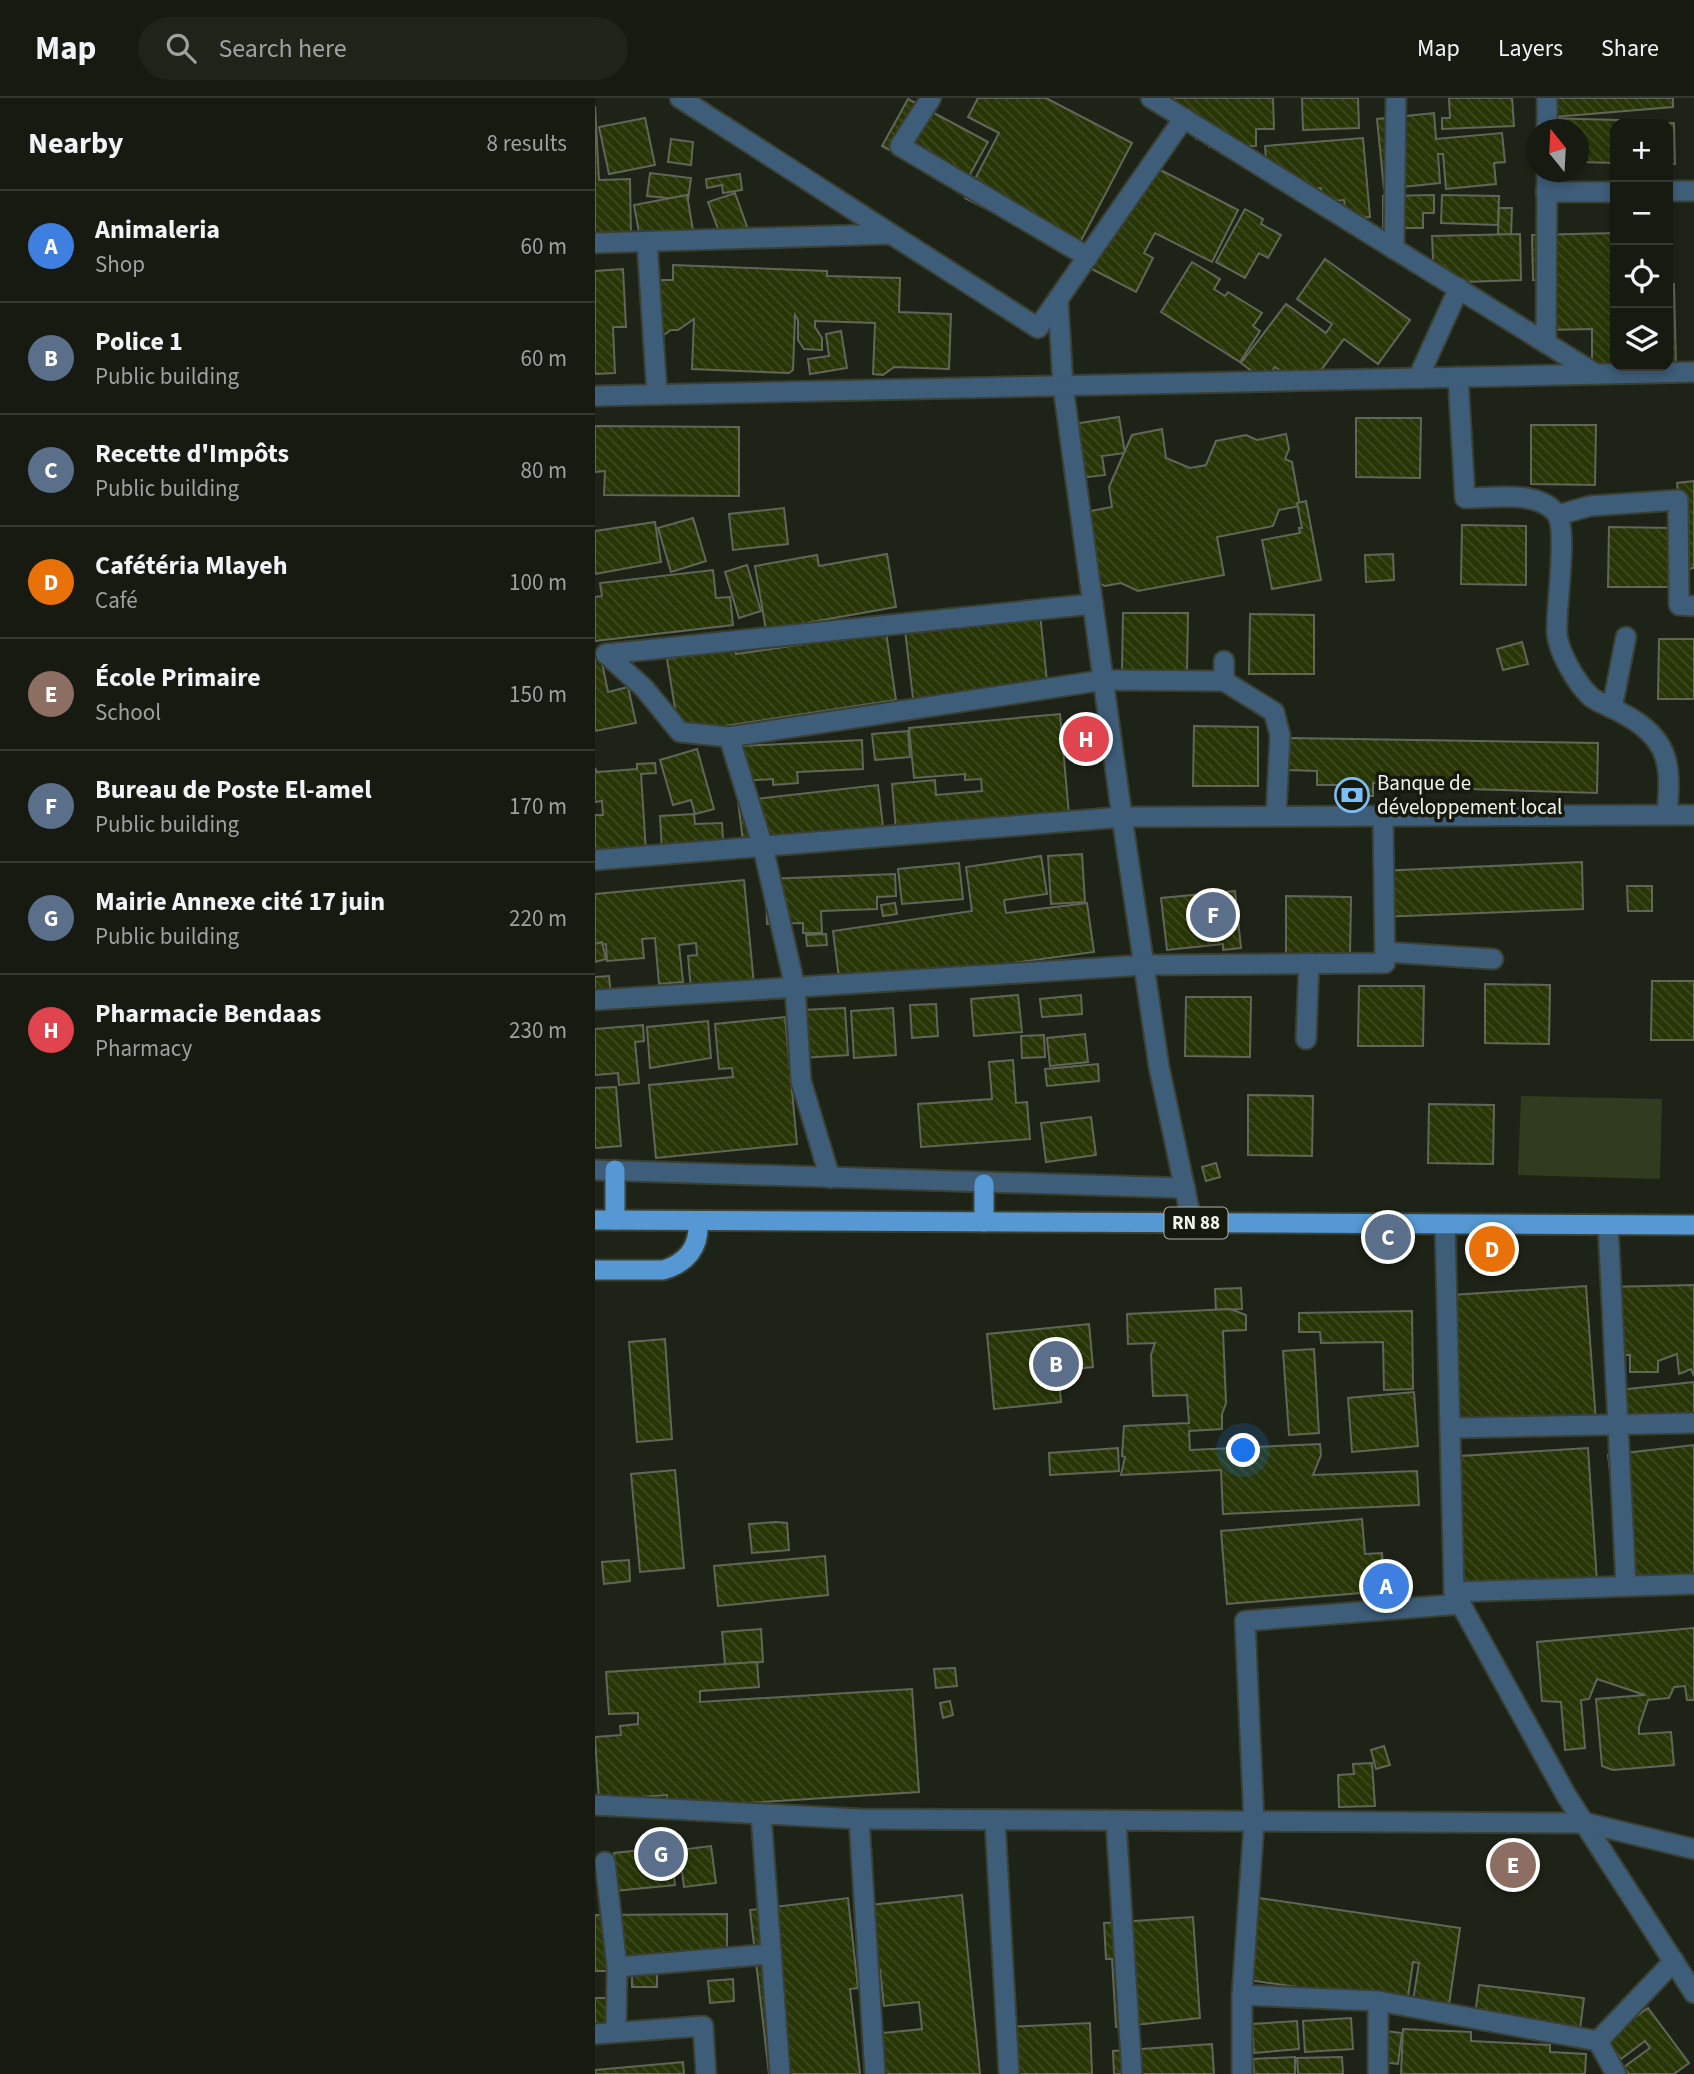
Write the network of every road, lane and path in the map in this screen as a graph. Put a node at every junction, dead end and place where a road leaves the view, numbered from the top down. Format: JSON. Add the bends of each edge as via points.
{"nodes":[{"id":1,"x":680,"y":98,"type":"edge"},
{"id":2,"x":931,"y":98,"type":"edge"},
{"id":3,"x":1151,"y":98,"type":"edge"},
{"id":4,"x":1396,"y":98,"type":"edge"},
{"id":5,"x":1547,"y":98,"type":"edge"},
{"id":6,"x":1184,"y":118,"type":"junction"},
{"id":7,"x":1547,"y":119,"type":"edge"},
{"id":8,"x":1546,"y":182,"type":"edge"},
{"id":9,"x":1673,"y":191,"type":"edge"},
{"id":10,"x":1694,"y":191,"type":"edge"},
{"id":11,"x":1546,"y":192,"type":"junction"},
{"id":12,"x":1610,"y":192,"type":"edge"},
{"id":13,"x":891,"y":234,"type":"junction"},
{"id":14,"x":647,"y":242,"type":"junction"},
{"id":15,"x":595,"y":243,"type":"edge"},
{"id":16,"x":1395,"y":249,"type":"junction"},
{"id":17,"x":1088,"y":257,"type":"junction"},
{"id":18,"x":1459,"y":288,"type":"junction"},
{"id":19,"x":1058,"y":299,"type":"junction"},
{"id":20,"x":1546,"y":343,"type":"junction"},
{"id":21,"x":1694,"y":372,"type":"edge"},
{"id":22,"x":1597,"y":374,"type":"junction"},
{"id":23,"x":1458,"y":377,"type":"junction"},
{"id":24,"x":1418,"y":378,"type":"junction"},
{"id":25,"x":1063,"y":386,"type":"junction"},
{"id":26,"x":657,"y":394,"type":"junction"},
{"id":27,"x":595,"y":396,"type":"edge"},
{"id":28,"x":1558,"y":515,"type":"junction"},
{"id":29,"x":1093,"y":604,"type":"junction"},
{"id":30,"x":1694,"y":606,"type":"edge"},
{"id":31,"x":1626,"y":637,"type":"dead end"},
{"id":32,"x":1223,"y":661,"type":"dead end"},
{"id":33,"x":1104,"y":680,"type":"junction"},
{"id":34,"x":1224,"y":681,"type":"junction"},
{"id":35,"x":1612,"y":708,"type":"junction"},
{"id":36,"x":729,"y":737,"type":"junction"},
{"id":37,"x":1694,"y":815,"type":"edge"},
{"id":38,"x":1276,"y":816,"type":"junction"},
{"id":39,"x":1383,"y":816,"type":"junction"},
{"id":40,"x":1667,"y":816,"type":"junction"},
{"id":41,"x":1122,"y":817,"type":"junction"},
{"id":42,"x":763,"y":847,"type":"junction"},
{"id":43,"x":595,"y":860,"type":"edge"},
{"id":44,"x":1385,"y":952,"type":"junction"},
{"id":45,"x":1493,"y":958,"type":"dead end"},
{"id":46,"x":1309,"y":963,"type":"junction"},
{"id":47,"x":1144,"y":965,"type":"junction"},
{"id":48,"x":795,"y":987,"type":"junction"},
{"id":49,"x":595,"y":1000,"type":"edge"},
{"id":50,"x":1306,"y":1038,"type":"dead end"},
{"id":51,"x":595,"y":1170,"type":"edge"},
{"id":52,"x":615,"y":1170,"type":"junction"},
{"id":53,"x":830,"y":1178,"type":"junction"},
{"id":54,"x":984,"y":1184,"type":"junction"},
{"id":55,"x":1185,"y":1188,"type":"junction"},
{"id":56,"x":595,"y":1220,"type":"edge"},
{"id":57,"x":615,"y":1220,"type":"junction"},
{"id":58,"x":698,"y":1221,"type":"junction"},
{"id":59,"x":984,"y":1222,"type":"junction"},
{"id":60,"x":1192,"y":1223,"type":"junction"},
{"id":61,"x":1608,"y":1225,"type":"junction"},
{"id":62,"x":1694,"y":1225,"type":"edge"},
{"id":63,"x":1445,"y":1226,"type":"junction"},
{"id":64,"x":595,"y":1270,"type":"edge"},
{"id":65,"x":1694,"y":1423,"type":"edge"},
{"id":66,"x":1617,"y":1424,"type":"junction"},
{"id":67,"x":1450,"y":1428,"type":"junction"},
{"id":68,"x":1694,"y":1584,"type":"edge"},
{"id":69,"x":1626,"y":1586,"type":"junction"},
{"id":70,"x":1458,"y":1598,"type":"junction"},
{"id":71,"x":595,"y":1805,"type":"edge"},
{"id":72,"x":761,"y":1814,"type":"junction"},
{"id":73,"x":859,"y":1819,"type":"junction"},
{"id":74,"x":995,"y":1821,"type":"junction"},
{"id":75,"x":1116,"y":1822,"type":"junction"},
{"id":76,"x":1254,"y":1823,"type":"junction"},
{"id":77,"x":1586,"y":1823,"type":"junction"},
{"id":78,"x":1694,"y":1849,"type":"edge"},
{"id":79,"x":605,"y":1862,"type":"dead end"},
{"id":80,"x":771,"y":1954,"type":"junction"},
{"id":81,"x":1674,"y":1961,"type":"junction"},
{"id":82,"x":617,"y":1968,"type":"junction"},
{"id":83,"x":1694,"y":1993,"type":"edge"},
{"id":84,"x":1242,"y":1995,"type":"junction"},
{"id":85,"x":1378,"y":2001,"type":"junction"},
{"id":86,"x":616,"y":2032,"type":"junction"},
{"id":87,"x":595,"y":2034,"type":"edge"},
{"id":88,"x":1598,"y":2041,"type":"junction"},
{"id":89,"x":706,"y":2074,"type":"edge"},
{"id":90,"x":780,"y":2074,"type":"edge"},
{"id":91,"x":875,"y":2074,"type":"edge"},
{"id":92,"x":1009,"y":2074,"type":"edge"},
{"id":93,"x":1132,"y":2074,"type":"edge"},
{"id":94,"x":1242,"y":2074,"type":"edge"},
{"id":95,"x":1378,"y":2074,"type":"edge"},
{"id":96,"x":1616,"y":2074,"type":"edge"}],
"edges":[{"from":1,"to":13,"type":"street"},
{"from":2,"to":17,"type":"street","via":[[900,146]]},
{"from":3,"to":6,"type":"street"},
{"from":4,"to":16,"type":"street"},
{"from":5,"to":7,"type":"street"},
{"from":6,"to":16,"type":"street"},
{"from":6,"to":17,"type":"street"},
{"from":8,"to":11,"type":"street"},
{"from":9,"to":10,"type":"street"},
{"from":11,"to":12,"type":"street"},
{"from":11,"to":20,"type":"street"},
{"from":13,"to":14,"type":"street"},
{"from":13,"to":19,"type":"street","via":[[1038,328]]},
{"from":14,"to":15,"type":"street"},
{"from":14,"to":26,"type":"street"},
{"from":16,"to":18,"type":"street"},
{"from":17,"to":19,"type":"street"},
{"from":18,"to":20,"type":"street"},
{"from":18,"to":24,"type":"street"},
{"from":19,"to":25,"type":"street"},
{"from":20,"to":22,"type":"street"},
{"from":21,"to":22,"type":"street"},
{"from":22,"to":23,"type":"street"},
{"from":23,"to":24,"type":"street"},
{"from":23,"to":28,"type":"street","via":[[1465,498],[1521,498],[1547,505]]},
{"from":24,"to":25,"type":"street"},
{"from":25,"to":26,"type":"street"},
{"from":25,"to":29,"type":"street"},
{"from":26,"to":27,"type":"street"},
{"from":28,"to":30,"type":"street","via":[[1590,506],[1678,500],[1679,605]]},
{"from":28,"to":35,"type":"street","via":[[1562,534],[1557,637],[1590,697]]},
{"from":29,"to":33,"type":"street"},
{"from":29,"to":36,"type":"street","via":[[606,654],[680,732]]},
{"from":31,"to":35,"type":"street"},
{"from":32,"to":34,"type":"street"},
{"from":33,"to":34,"type":"street"},
{"from":33,"to":36,"type":"street"},
{"from":33,"to":41,"type":"street"},
{"from":34,"to":38,"type":"street","via":[[1274,712],[1280,735]]},
{"from":35,"to":40,"type":"street","via":[[1657,740],[1666,758]]},
{"from":36,"to":42,"type":"street"},
{"from":37,"to":40,"type":"street"},
{"from":38,"to":39,"type":"street"},
{"from":38,"to":41,"type":"street"},
{"from":39,"to":40,"type":"street"},
{"from":39,"to":44,"type":"street"},
{"from":41,"to":42,"type":"street"},
{"from":41,"to":47,"type":"street"},
{"from":42,"to":43,"type":"street"},
{"from":42,"to":48,"type":"street"},
{"from":44,"to":45,"type":"street"},
{"from":44,"to":46,"type":"street","via":[[1385,964]]},
{"from":46,"to":47,"type":"street"},
{"from":46,"to":50,"type":"street"},
{"from":47,"to":48,"type":"street"},
{"from":47,"to":55,"type":"street","via":[[1159,1067]]},
{"from":48,"to":49,"type":"street"},
{"from":48,"to":53,"type":"street","via":[[801,1081]]},
{"from":51,"to":52,"type":"street"},
{"from":52,"to":53,"type":"street"},
{"from":52,"to":57,"type":"main road"},
{"from":53,"to":54,"type":"street"},
{"from":54,"to":55,"type":"street"},
{"from":54,"to":59,"type":"main road"},
{"from":55,"to":60,"type":"street"},
{"from":56,"to":57,"type":"main road"},
{"from":57,"to":58,"type":"main road"},
{"from":58,"to":59,"type":"main road","number":"RN 88"},
{"from":58,"to":64,"type":"main road","via":[[696,1243],[674,1267]]},
{"from":59,"to":60,"type":"main road","number":"RN 88"},
{"from":60,"to":63,"type":"main road","number":"RN 88"},
{"from":61,"to":62,"type":"main road","number":"RN 88"},
{"from":61,"to":63,"type":"main road","number":"RN 88"},
{"from":61,"to":66,"type":"street"},
{"from":63,"to":67,"type":"street"},
{"from":65,"to":66,"type":"street"},
{"from":66,"to":67,"type":"street"},
{"from":66,"to":69,"type":"street"},
{"from":67,"to":70,"type":"street"},
{"from":68,"to":69,"type":"street"},
{"from":69,"to":70,"type":"street"},
{"from":70,"to":76,"type":"street","via":[[1245,1621]]},
{"from":70,"to":77,"type":"street","via":[[1566,1795]]},
{"from":71,"to":72,"type":"street"},
{"from":72,"to":73,"type":"street"},
{"from":72,"to":80,"type":"street"},
{"from":73,"to":74,"type":"street"},
{"from":73,"to":91,"type":"street"},
{"from":74,"to":75,"type":"street"},
{"from":74,"to":92,"type":"street"},
{"from":75,"to":76,"type":"street"},
{"from":75,"to":93,"type":"street"},
{"from":76,"to":77,"type":"street"},
{"from":76,"to":84,"type":"street"},
{"from":77,"to":78,"type":"street"},
{"from":77,"to":81,"type":"street"},
{"from":79,"to":82,"type":"street"},
{"from":80,"to":82,"type":"street"},
{"from":80,"to":90,"type":"street"},
{"from":81,"to":83,"type":"street"},
{"from":81,"to":88,"type":"street"},
{"from":82,"to":86,"type":"street"},
{"from":84,"to":85,"type":"street"},
{"from":84,"to":94,"type":"street"},
{"from":85,"to":88,"type":"street"},
{"from":85,"to":95,"type":"street"},
{"from":86,"to":87,"type":"street"},
{"from":86,"to":89,"type":"street","via":[[703,2026]]},
{"from":88,"to":96,"type":"street"}]}
